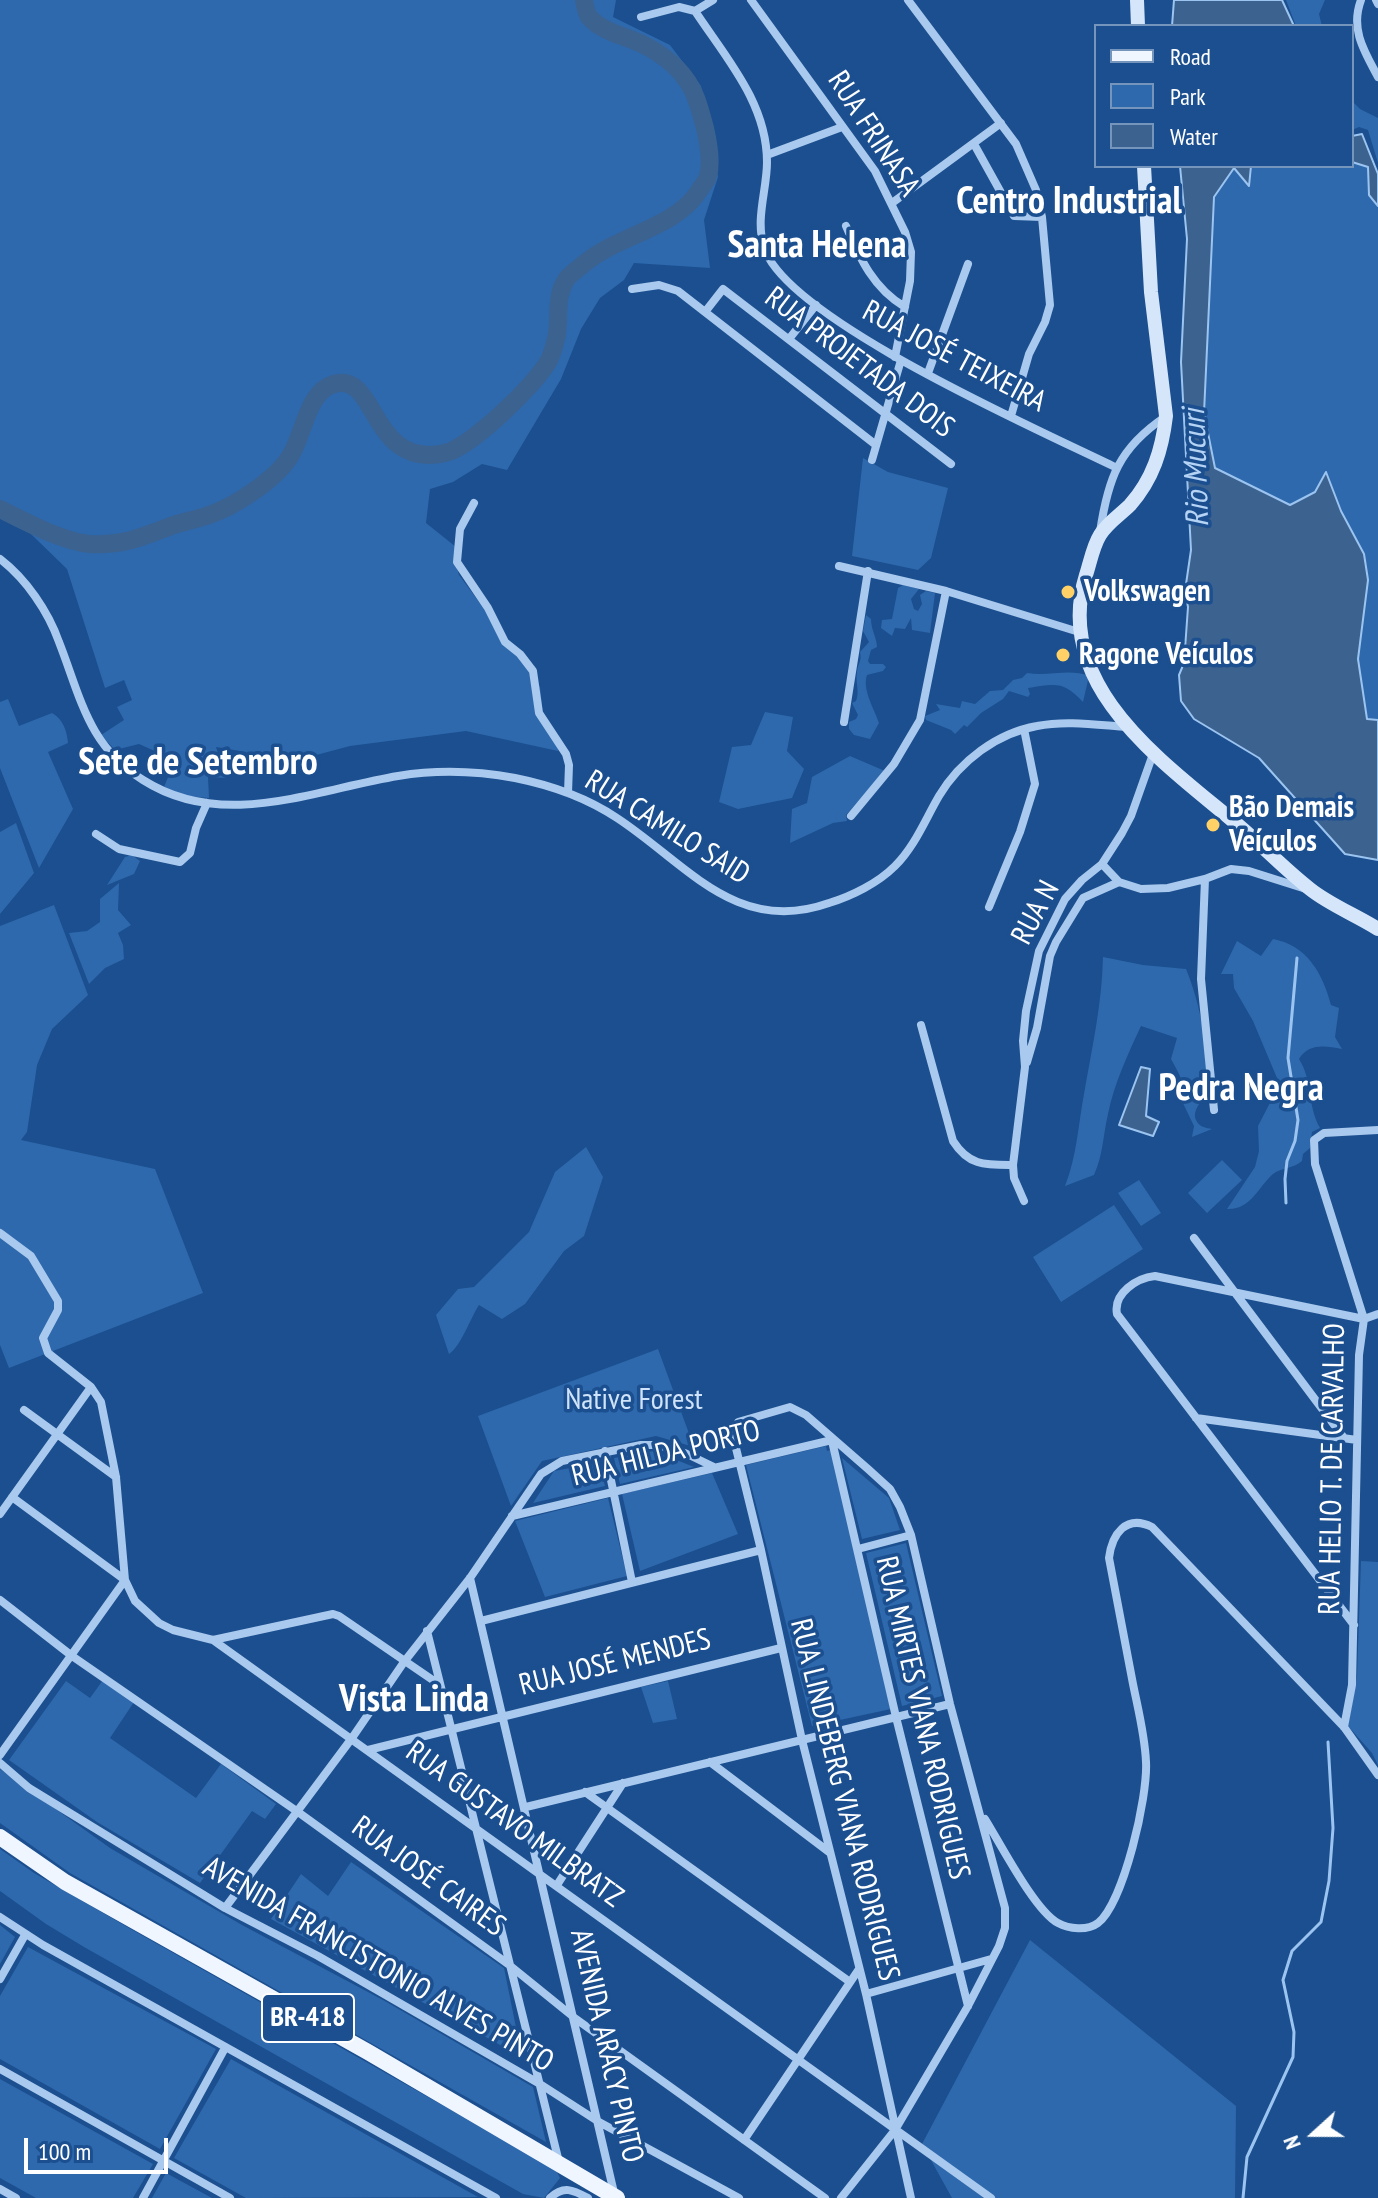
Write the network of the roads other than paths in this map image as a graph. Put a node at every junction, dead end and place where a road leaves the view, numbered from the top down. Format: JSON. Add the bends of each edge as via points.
{"nodes":[{"id":1,"x":713,"y":0,"type":"edge"},
{"id":2,"x":751,"y":0,"type":"edge"},
{"id":3,"x":908,"y":0,"type":"edge"},
{"id":4,"x":1137,"y":0,"type":"edge"},
{"id":5,"x":1361,"y":0,"type":"edge"},
{"id":6,"x":695,"y":11,"type":"junction"},
{"id":7,"x":641,"y":17,"type":"dead end"},
{"id":8,"x":1138,"y":24,"type":"edge"},
{"id":9,"x":1377,"y":75,"type":"edge"},
{"id":10,"x":1001,"y":123,"type":"junction"},
{"id":11,"x":842,"y":127,"type":"junction"},
{"id":12,"x":974,"y":144,"type":"junction"},
{"id":13,"x":767,"y":155,"type":"junction"},
{"id":14,"x":1144,"y":168,"type":"edge"},
{"id":15,"x":892,"y":203,"type":"junction"},
{"id":16,"x":1042,"y":217,"type":"junction"},
{"id":17,"x":846,"y":226,"type":"dead end"},
{"id":18,"x":968,"y":264,"type":"dead end"},
{"id":19,"x":632,"y":289,"type":"dead end"},
{"id":20,"x":816,"y":305,"type":"junction"},
{"id":21,"x":905,"y":307,"type":"junction"},
{"id":22,"x":705,"y":312,"type":"junction"},
{"id":23,"x":789,"y":339,"type":"junction"},
{"id":24,"x":898,"y":359,"type":"junction"},
{"id":25,"x":928,"y":373,"type":"junction"},
{"id":26,"x":885,"y":415,"type":"junction"},
{"id":27,"x":1011,"y":416,"type":"junction"},
{"id":28,"x":1166,"y":416,"type":"junction"},
{"id":29,"x":876,"y":445,"type":"junction"},
{"id":30,"x":872,"y":460,"type":"dead end"},
{"id":31,"x":951,"y":464,"type":"dead end"},
{"id":32,"x":1115,"y":467,"type":"junction"},
{"id":33,"x":474,"y":503,"type":"dead end"},
{"id":34,"x":1099,"y":536,"type":"junction"},
{"id":35,"x":0,"y":559,"type":"edge"},
{"id":36,"x":839,"y":566,"type":"dead end"},
{"id":37,"x":868,"y":571,"type":"junction"},
{"id":38,"x":946,"y":591,"type":"junction"},
{"id":39,"x":1079,"y":632,"type":"junction"},
{"id":40,"x":844,"y":722,"type":"dead end"},
{"id":41,"x":1127,"y":727,"type":"junction"},
{"id":42,"x":1024,"y":729,"type":"junction"},
{"id":43,"x":1153,"y":754,"type":"junction"},
{"id":44,"x":568,"y":793,"type":"junction"},
{"id":45,"x":207,"y":803,"type":"junction"},
{"id":46,"x":851,"y":816,"type":"dead end"},
{"id":47,"x":96,"y":834,"type":"dead end"},
{"id":48,"x":1102,"y":864,"type":"junction"},
{"id":49,"x":1205,"y":879,"type":"junction"},
{"id":50,"x":1082,"y":880,"type":"junction"},
{"id":51,"x":1119,"y":882,"type":"junction"},
{"id":52,"x":1311,"y":890,"type":"junction"},
{"id":53,"x":1092,"y":892,"type":"junction"},
{"id":54,"x":989,"y":907,"type":"dead end"},
{"id":55,"x":1375,"y":926,"type":"edge"},
{"id":56,"x":1035,"y":965,"type":"junction"},
{"id":57,"x":1048,"y":968,"type":"junction"},
{"id":58,"x":921,"y":1025,"type":"dead end"},
{"id":59,"x":1025,"y":1067,"type":"junction"},
{"id":60,"x":1214,"y":1110,"type":"dead end"},
{"id":61,"x":1378,"y":1130,"type":"edge"},
{"id":62,"x":1013,"y":1165,"type":"junction"},
{"id":63,"x":1024,"y":1201,"type":"dead end"},
{"id":64,"x":0,"y":1233,"type":"edge"},
{"id":65,"x":1194,"y":1238,"type":"dead end"},
{"id":66,"x":1230,"y":1290,"type":"junction"},
{"id":67,"x":1378,"y":1314,"type":"edge"},
{"id":68,"x":1364,"y":1319,"type":"junction"},
{"id":69,"x":91,"y":1387,"type":"junction"},
{"id":70,"x":24,"y":1410,"type":"dead end"},
{"id":71,"x":1196,"y":1418,"type":"junction"},
{"id":72,"x":56,"y":1433,"type":"junction"},
{"id":73,"x":1344,"y":1438,"type":"junction"},
{"id":74,"x":832,"y":1440,"type":"junction"},
{"id":75,"x":1357,"y":1440,"type":"junction"},
{"id":76,"x":605,"y":1451,"type":"junction"},
{"id":77,"x":739,"y":1461,"type":"junction"},
{"id":78,"x":714,"y":1467,"type":"junction"},
{"id":79,"x":116,"y":1477,"type":"junction"},
{"id":80,"x":613,"y":1492,"type":"junction"},
{"id":81,"x":12,"y":1497,"type":"junction"},
{"id":82,"x":0,"y":1514,"type":"edge"},
{"id":83,"x":512,"y":1516,"type":"junction"},
{"id":84,"x":911,"y":1535,"type":"junction"},
{"id":85,"x":858,"y":1549,"type":"junction"},
{"id":86,"x":761,"y":1550,"type":"junction"},
{"id":87,"x":470,"y":1578,"type":"junction"},
{"id":88,"x":125,"y":1580,"type":"junction"},
{"id":89,"x":632,"y":1582,"type":"junction"},
{"id":90,"x":0,"y":1600,"type":"edge"},
{"id":91,"x":481,"y":1621,"type":"junction"},
{"id":92,"x":1354,"y":1625,"type":"junction"},
{"id":93,"x":427,"y":1631,"type":"junction"},
{"id":94,"x":213,"y":1640,"type":"junction"},
{"id":95,"x":781,"y":1648,"type":"junction"},
{"id":96,"x":72,"y":1656,"type":"junction"},
{"id":97,"x":404,"y":1662,"type":"junction"},
{"id":98,"x":440,"y":1685,"type":"junction"},
{"id":99,"x":950,"y":1704,"type":"junction"},
{"id":100,"x":503,"y":1715,"type":"junction"},
{"id":101,"x":896,"y":1717,"type":"junction"},
{"id":102,"x":1344,"y":1727,"type":"junction"},
{"id":103,"x":452,"y":1728,"type":"junction"},
{"id":104,"x":352,"y":1738,"type":"junction"},
{"id":105,"x":802,"y":1740,"type":"junction"},
{"id":106,"x":368,"y":1750,"type":"junction"},
{"id":107,"x":0,"y":1755,"type":"edge"},
{"id":108,"x":710,"y":1762,"type":"junction"},
{"id":109,"x":0,"y":1763,"type":"edge"},
{"id":110,"x":1378,"y":1775,"type":"edge"},
{"id":111,"x":624,"y":1782,"type":"junction"},
{"id":112,"x":585,"y":1792,"type":"junction"},
{"id":113,"x":606,"y":1806,"type":"junction"},
{"id":114,"x":526,"y":1807,"type":"junction"},
{"id":115,"x":979,"y":1810,"type":"junction"},
{"id":116,"x":298,"y":1812,"type":"junction"},
{"id":117,"x":476,"y":1827,"type":"junction"},
{"id":118,"x":0,"y":1837,"type":"edge"},
{"id":119,"x":830,"y":1853,"type":"junction"},
{"id":120,"x":541,"y":1875,"type":"junction"},
{"id":121,"x":557,"y":1885,"type":"junction"},
{"id":122,"x":225,"y":1908,"type":"junction"},
{"id":123,"x":0,"y":1917,"type":"edge"},
{"id":124,"x":25,"y":1935,"type":"junction"},
{"id":125,"x":991,"y":1959,"type":"junction"},
{"id":126,"x":508,"y":1964,"type":"junction"},
{"id":127,"x":859,"y":1969,"type":"junction"},
{"id":128,"x":957,"y":1969,"type":"junction"},
{"id":129,"x":0,"y":1979,"type":"edge"},
{"id":130,"x":850,"y":1982,"type":"junction"},
{"id":131,"x":866,"y":1994,"type":"junction"},
{"id":132,"x":968,"y":2006,"type":"junction"},
{"id":133,"x":576,"y":2019,"type":"junction"},
{"id":134,"x":225,"y":2048,"type":"junction"},
{"id":135,"x":797,"y":2060,"type":"junction"},
{"id":136,"x":0,"y":2069,"type":"edge"},
{"id":137,"x":540,"y":2084,"type":"junction"},
{"id":138,"x":599,"y":2122,"type":"junction"},
{"id":139,"x":895,"y":2130,"type":"junction"},
{"id":140,"x":744,"y":2140,"type":"junction"},
{"id":141,"x":164,"y":2160,"type":"junction"},
{"id":142,"x":559,"y":2162,"type":"junction"},
{"id":143,"x":0,"y":2189,"type":"edge"},
{"id":144,"x":491,"y":2197,"type":"edge"},
{"id":145,"x":16,"y":2198,"type":"edge"},
{"id":146,"x":143,"y":2198,"type":"edge"},
{"id":147,"x":230,"y":2198,"type":"edge"},
{"id":148,"x":550,"y":2198,"type":"edge"},
{"id":149,"x":588,"y":2198,"type":"edge"},
{"id":150,"x":616,"y":2198,"type":"edge"},
{"id":151,"x":739,"y":2198,"type":"edge"},
{"id":152,"x":825,"y":2198,"type":"edge"},
{"id":153,"x":841,"y":2198,"type":"edge"},
{"id":154,"x":911,"y":2198,"type":"edge"},
{"id":155,"x":991,"y":2198,"type":"edge"}],
"edges":[{"from":1,"to":6,"type":"street"},
{"from":2,"to":11,"type":"street","name":"RUA FRINASA"},
{"from":3,"to":10,"type":"street"},
{"from":4,"to":8,"type":"main road"},
{"from":5,"to":9,"type":"street","via":[[1356,29]]},
{"from":6,"to":7,"type":"street","via":[[679,7]]},
{"from":6,"to":13,"type":"street","name":"RUA JOSÉ TEIXEIRA","via":[[756,105]]},
{"from":10,"to":12,"type":"street"},
{"from":10,"to":16,"type":"street","via":[[1025,160]]},
{"from":11,"to":13,"type":"street"},
{"from":11,"to":15,"type":"street","name":"RUA FRINASA"},
{"from":12,"to":15,"type":"street"},
{"from":12,"to":16,"type":"street","via":[[1014,216]]},
{"from":13,"to":20,"type":"street","name":"RUA JOSÉ TEIXEIRA","via":[[761,215],[764,249],[777,270]]},
{"from":14,"to":28,"type":"main road","via":[[1151,292]]},
{"from":15,"to":21,"type":"street","name":"RUA FRINASA","via":[[911,252]]},
{"from":16,"to":27,"type":"street","via":[[1048,313],[1029,354]]},
{"from":17,"to":21,"type":"street","via":[[878,285]]},
{"from":18,"to":25,"type":"street"},
{"from":19,"to":22,"type":"street","via":[[668,286]]},
{"from":20,"to":23,"type":"street"},
{"from":20,"to":24,"type":"street","name":"RUA JOSÉ TEIXEIRA"},
{"from":21,"to":24,"type":"street","name":"RUA FRINASA"},
{"from":22,"to":23,"type":"street","name":"RUA PROJETADA DOIS","via":[[723,289]]},
{"from":22,"to":29,"type":"street"},
{"from":23,"to":26,"type":"street","name":"RUA PROJETADA DOIS"},
{"from":24,"to":25,"type":"street","name":"RUA JOSÉ TEIXEIRA"},
{"from":24,"to":26,"type":"street","name":"RUA FRINASA"},
{"from":25,"to":27,"type":"street","name":"RUA JOSÉ TEIXEIRA"},
{"from":26,"to":29,"type":"street","name":"RUA FRINASA"},
{"from":26,"to":31,"type":"street","name":"RUA PROJETADA DOIS"},
{"from":27,"to":32,"type":"street","name":"RUA JOSÉ TEIXEIRA"},
{"from":28,"to":32,"type":"street","via":[[1136,439]]},
{"from":28,"to":34,"type":"main road","via":[[1157,462],[1146,485]]},
{"from":29,"to":30,"type":"street","name":"RUA FRINASA"},
{"from":32,"to":34,"type":"street"},
{"from":33,"to":44,"type":"street","via":[[460,529],[457,562],[505,642],[533,671],[539,713],[566,754]]},
{"from":34,"to":39,"type":"main road","via":[[1085,579]]},
{"from":35,"to":45,"type":"street","name":"RUA CAMILO SAID","via":[[47,616],[85,716],[106,749],[143,781]]},
{"from":36,"to":37,"type":"street"},
{"from":37,"to":38,"type":"street"},
{"from":37,"to":40,"type":"street"},
{"from":38,"to":39,"type":"street"},
{"from":38,"to":46,"type":"street","via":[[920,720],[894,764]]},
{"from":39,"to":41,"type":"main road","via":[[1099,685]]},
{"from":41,"to":42,"type":"street","name":"RUA CAMILO SAID","via":[[1059,724]]},
{"from":41,"to":43,"type":"main road"},
{"from":42,"to":44,"type":"street","name":"RUA CAMILO SAID","via":[[990,745],[962,767],[910,848],[885,875],[826,905],[794,911],[761,909],[716,892],[615,816]]},
{"from":42,"to":54,"type":"street","via":[[1035,784]]},
{"from":43,"to":48,"type":"street","name":"RUA N","via":[[1131,816]]},
{"from":43,"to":52,"type":"main road"},
{"from":44,"to":45,"type":"street","name":"RUA CAMILO SAID","via":[[509,777],[424,773],[279,802],[236,807]]},
{"from":45,"to":47,"type":"street","via":[[190,853],[180,862],[119,849]]},
{"from":48,"to":50,"type":"street","name":"RUA N"},
{"from":48,"to":51,"type":"street"},
{"from":49,"to":51,"type":"street","via":[[1157,890]]},
{"from":49,"to":52,"type":"street","via":[[1239,869]]},
{"from":49,"to":60,"type":"street","via":[[1201,979]]},
{"from":50,"to":53,"type":"street"},
{"from":50,"to":56,"type":"street","name":"RUA N","via":[[1058,911]]},
{"from":51,"to":53,"type":"street","name":"RUA N"},
{"from":52,"to":55,"type":"main road"},
{"from":53,"to":57,"type":"street","name":"RUA N","via":[[1062,931]]},
{"from":56,"to":57,"type":"street"},
{"from":56,"to":59,"type":"street","name":"RUA N","via":[[1023,1041]]},
{"from":57,"to":59,"type":"street","name":"RUA N"},
{"from":58,"to":62,"type":"street","via":[[953,1141],[962,1155],[973,1162]]},
{"from":59,"to":62,"type":"street","name":"RUA N"},
{"from":61,"to":68,"type":"street","name":"RUA HELIO T. DE CARVALHO","via":[[1324,1133],[1314,1140],[1313,1151]]},
{"from":62,"to":63,"type":"street","name":"RUA N"},
{"from":64,"to":69,"type":"street","via":[[31,1256],[58,1301],[43,1338],[48,1353]]},
{"from":65,"to":66,"type":"street"},
{"from":66,"to":68,"type":"street"},
{"from":66,"to":71,"type":"street","via":[[1155,1276],[1137,1280],[1118,1300],[1117,1314]]},
{"from":66,"to":73,"type":"street"},
{"from":67,"to":68,"type":"street"},
{"from":68,"to":75,"type":"street","name":"RUA HELIO T. DE CARVALHO"},
{"from":69,"to":72,"type":"street"},
{"from":69,"to":79,"type":"street","via":[[101,1402]]},
{"from":70,"to":72,"type":"street"},
{"from":71,"to":73,"type":"street"},
{"from":71,"to":92,"type":"street"},
{"from":72,"to":79,"type":"street"},
{"from":72,"to":81,"type":"street"},
{"from":73,"to":75,"type":"street"},
{"from":74,"to":77,"type":"street","name":"RUA HILDA PORTO"},
{"from":74,"to":77,"type":"street","name":"RUA LINDEBERG VIANA RODRIGUES","via":[[790,1407],[738,1422],[734,1428]]},
{"from":74,"to":84,"type":"street","via":[[890,1489]]},
{"from":74,"to":85,"type":"street","name":"RUA MIRTES VIANA RODRIGUES"},
{"from":75,"to":92,"type":"street","name":"RUA HELIO T. DE CARVALHO"},
{"from":76,"to":78,"type":"street","via":[[657,1445]]},
{"from":76,"to":80,"type":"street"},
{"from":76,"to":83,"type":"street","via":[[552,1465]]},
{"from":77,"to":78,"type":"street","name":"RUA HILDA PORTO"},
{"from":77,"to":86,"type":"street","name":"RUA LINDEBERG VIANA RODRIGUES"},
{"from":78,"to":80,"type":"street","name":"RUA HILDA PORTO"},
{"from":79,"to":88,"type":"street"},
{"from":80,"to":83,"type":"street","name":"RUA HILDA PORTO"},
{"from":80,"to":89,"type":"street"},
{"from":81,"to":82,"type":"street"},
{"from":81,"to":88,"type":"street","name":"RUA GUSTAVO MILBRATZ"},
{"from":83,"to":87,"type":"street"},
{"from":84,"to":85,"type":"street"},
{"from":84,"to":99,"type":"street"},
{"from":85,"to":101,"type":"street","name":"RUA MIRTES VIANA RODRIGUES"},
{"from":86,"to":89,"type":"street"},
{"from":86,"to":95,"type":"street","name":"RUA LINDEBERG VIANA RODRIGUES"},
{"from":87,"to":91,"type":"street","name":"AVENIDA ARACY PINTO"},
{"from":87,"to":93,"type":"street"},
{"from":88,"to":94,"type":"street","name":"RUA GUSTAVO MILBRATZ","via":[[135,1601],[159,1623]]},
{"from":88,"to":96,"type":"street"},
{"from":89,"to":91,"type":"street"},
{"from":90,"to":96,"type":"street","name":"RUA JOSÉ CAIRES"},
{"from":91,"to":100,"type":"street","name":"AVENIDA ARACY PINTO"},
{"from":92,"to":102,"type":"street","name":"RUA HELIO T. DE CARVALHO"},
{"from":93,"to":97,"type":"street"},
{"from":93,"to":98,"type":"street"},
{"from":94,"to":97,"type":"street","via":[[333,1614]]},
{"from":94,"to":104,"type":"street","name":"RUA GUSTAVO MILBRATZ"},
{"from":95,"to":100,"type":"street","name":"RUA JOSÉ MENDES"},
{"from":95,"to":105,"type":"street","name":"RUA LINDEBERG VIANA RODRIGUES"},
{"from":96,"to":107,"type":"street"},
{"from":96,"to":116,"type":"street","name":"RUA JOSÉ CAIRES"},
{"from":97,"to":98,"type":"street"},
{"from":97,"to":104,"type":"street"},
{"from":98,"to":103,"type":"street"},
{"from":99,"to":101,"type":"street"},
{"from":99,"to":115,"type":"street"},
{"from":100,"to":103,"type":"street","name":"RUA JOSÉ MENDES"},
{"from":100,"to":114,"type":"street","name":"AVENIDA ARACY PINTO"},
{"from":101,"to":105,"type":"street"},
{"from":101,"to":128,"type":"street","name":"RUA MIRTES VIANA RODRIGUES"},
{"from":102,"to":110,"type":"street"},
{"from":102,"to":115,"type":"street","via":[[1152,1527],[1134,1523],[1117,1533],[1109,1558],[1145,1744],[1147,1783],[1140,1827],[1101,1921],[1083,1929],[1071,1927],[1042,1910]]},
{"from":103,"to":106,"type":"street","name":"RUA JOSÉ MENDES"},
{"from":103,"to":117,"type":"street"},
{"from":104,"to":106,"type":"street","name":"RUA GUSTAVO MILBRATZ"},
{"from":104,"to":116,"type":"street"},
{"from":105,"to":108,"type":"street"},
{"from":105,"to":119,"type":"street","name":"RUA LINDEBERG VIANA RODRIGUES"},
{"from":106,"to":117,"type":"street","name":"RUA GUSTAVO MILBRATZ"},
{"from":108,"to":111,"type":"street"},
{"from":108,"to":119,"type":"street"},
{"from":109,"to":122,"type":"street","name":"AVENIDA FRANCISTONIO ALVES PINTO","via":[[29,1788]]},
{"from":111,"to":112,"type":"street"},
{"from":111,"to":113,"type":"street"},
{"from":112,"to":113,"type":"street"},
{"from":112,"to":114,"type":"street"},
{"from":113,"to":121,"type":"street"},
{"from":113,"to":130,"type":"street"},
{"from":114,"to":120,"type":"street","name":"AVENIDA ARACY PINTO"},
{"from":115,"to":125,"type":"street","via":[[1005,1908],[1005,1928]]},
{"from":116,"to":122,"type":"street"},
{"from":116,"to":126,"type":"street","name":"RUA JOSÉ CAIRES"},
{"from":117,"to":120,"type":"street","name":"RUA GUSTAVO MILBRATZ"},
{"from":117,"to":126,"type":"street"},
{"from":118,"to":142,"type":"main road","number":"BR-418","via":[[65,1882]]},
{"from":119,"to":127,"type":"street","name":"RUA LINDEBERG VIANA RODRIGUES"},
{"from":120,"to":121,"type":"street","name":"RUA GUSTAVO MILBRATZ"},
{"from":120,"to":133,"type":"street","name":"AVENIDA ARACY PINTO"},
{"from":121,"to":135,"type":"street","name":"RUA GUSTAVO MILBRATZ"},
{"from":122,"to":137,"type":"street","name":"AVENIDA FRANCISTONIO ALVES PINTO"},
{"from":123,"to":124,"type":"street"},
{"from":124,"to":129,"type":"street"},
{"from":124,"to":134,"type":"street"},
{"from":125,"to":128,"type":"street"},
{"from":125,"to":132,"type":"street"},
{"from":126,"to":133,"type":"street","name":"RUA JOSÉ CAIRES"},
{"from":126,"to":137,"type":"street"},
{"from":127,"to":130,"type":"street"},
{"from":127,"to":131,"type":"street","name":"RUA LINDEBERG VIANA RODRIGUES"},
{"from":128,"to":131,"type":"street"},
{"from":128,"to":132,"type":"street","name":"RUA MIRTES VIANA RODRIGUES"},
{"from":130,"to":135,"type":"street"},
{"from":131,"to":139,"type":"street","name":"RUA LINDEBERG VIANA RODRIGUES"},
{"from":132,"to":139,"type":"street"},
{"from":133,"to":138,"type":"street","name":"AVENIDA ARACY PINTO"},
{"from":133,"to":140,"type":"street","name":"RUA JOSÉ CAIRES"},
{"from":134,"to":141,"type":"street"},
{"from":134,"to":144,"type":"street"},
{"from":135,"to":139,"type":"street","name":"RUA GUSTAVO MILBRATZ"},
{"from":135,"to":140,"type":"street"},
{"from":136,"to":141,"type":"street"},
{"from":137,"to":138,"type":"street","name":"AVENIDA FRANCISTONIO ALVES PINTO"},
{"from":137,"to":142,"type":"street"},
{"from":138,"to":150,"type":"street","name":"AVENIDA ARACY PINTO"},
{"from":138,"to":151,"type":"street","name":"AVENIDA FRANCISTONIO ALVES PINTO"},
{"from":139,"to":153,"type":"street"},
{"from":139,"to":154,"type":"street","name":"RUA LINDEBERG VIANA RODRIGUES"},
{"from":139,"to":155,"type":"street","name":"RUA GUSTAVO MILBRATZ"},
{"from":140,"to":152,"type":"street","name":"RUA JOSÉ CAIRES"},
{"from":141,"to":146,"type":"street"},
{"from":141,"to":147,"type":"street"},
{"from":142,"to":150,"type":"main road","number":"BR-418"},
{"from":143,"to":145,"type":"street"},
{"from":148,"to":149,"type":"street","via":[[567,2189]]}]}
